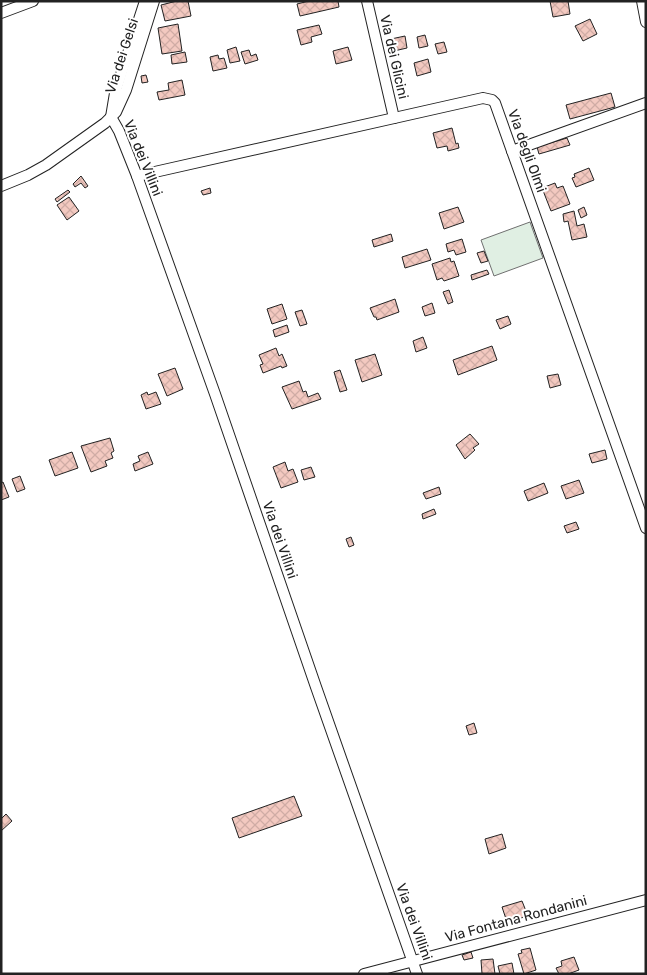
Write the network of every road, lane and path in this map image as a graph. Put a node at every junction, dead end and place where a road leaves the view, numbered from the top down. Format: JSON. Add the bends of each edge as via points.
{"nodes":[{"id":1,"x":33,"y":1,"type":"edge"},
{"id":2,"x":145,"y":1,"type":"edge"},
{"id":3,"x":154,"y":1,"type":"edge"},
{"id":4,"x":367,"y":1,"type":"edge"},
{"id":5,"x":642,"y":1,"type":"edge"},
{"id":6,"x":1,"y":13,"type":"edge"},
{"id":7,"x":646,"y":22,"type":"edge"},
{"id":8,"x":646,"y":103,"type":"edge"},
{"id":9,"x":111,"y":117,"type":"junction"},
{"id":10,"x":394,"y":118,"type":"junction"},
{"id":11,"x":512,"y":151,"type":"junction"},
{"id":12,"x":137,"y":176,"type":"junction"},
{"id":13,"x":1,"y":186,"type":"edge"},
{"id":14,"x":646,"y":528,"type":"edge"},
{"id":15,"x":646,"y":900,"type":"edge"},
{"id":16,"x":413,"y":960,"type":"junction"},
{"id":17,"x":364,"y":974,"type":"edge"},
{"id":18,"x":418,"y":974,"type":"edge"}],
"edges":[{"from":1,"to":6,"type":"street"},
{"from":2,"to":9,"type":"street","via":[[115,93]]},
{"from":3,"to":9,"type":"street","name":"Via dei Gelsi","via":[[126,90]]},
{"from":4,"to":10,"type":"street","name":"Via dei Glicini"},
{"from":5,"to":7,"type":"street"},
{"from":8,"to":11,"type":"street"},
{"from":9,"to":12,"type":"street","name":"Via dei Villini","via":[[120,131]]},
{"from":9,"to":13,"type":"street","via":[[46,165]]},
{"from":10,"to":11,"type":"street","name":"Via degli Olmi","via":[[487,98],[494,102]]},
{"from":10,"to":12,"type":"street","name":"Via degli Olmi"},
{"from":11,"to":14,"type":"street","name":"Via degli Olmi"},
{"from":12,"to":16,"type":"street","name":"Via dei Villini"},
{"from":15,"to":16,"type":"street","name":"Via Fontana Rondanini"},
{"from":16,"to":17,"type":"street","name":"Via Fontana Rondanini"},
{"from":16,"to":18,"type":"street","name":"Via dei Villini"}]}
